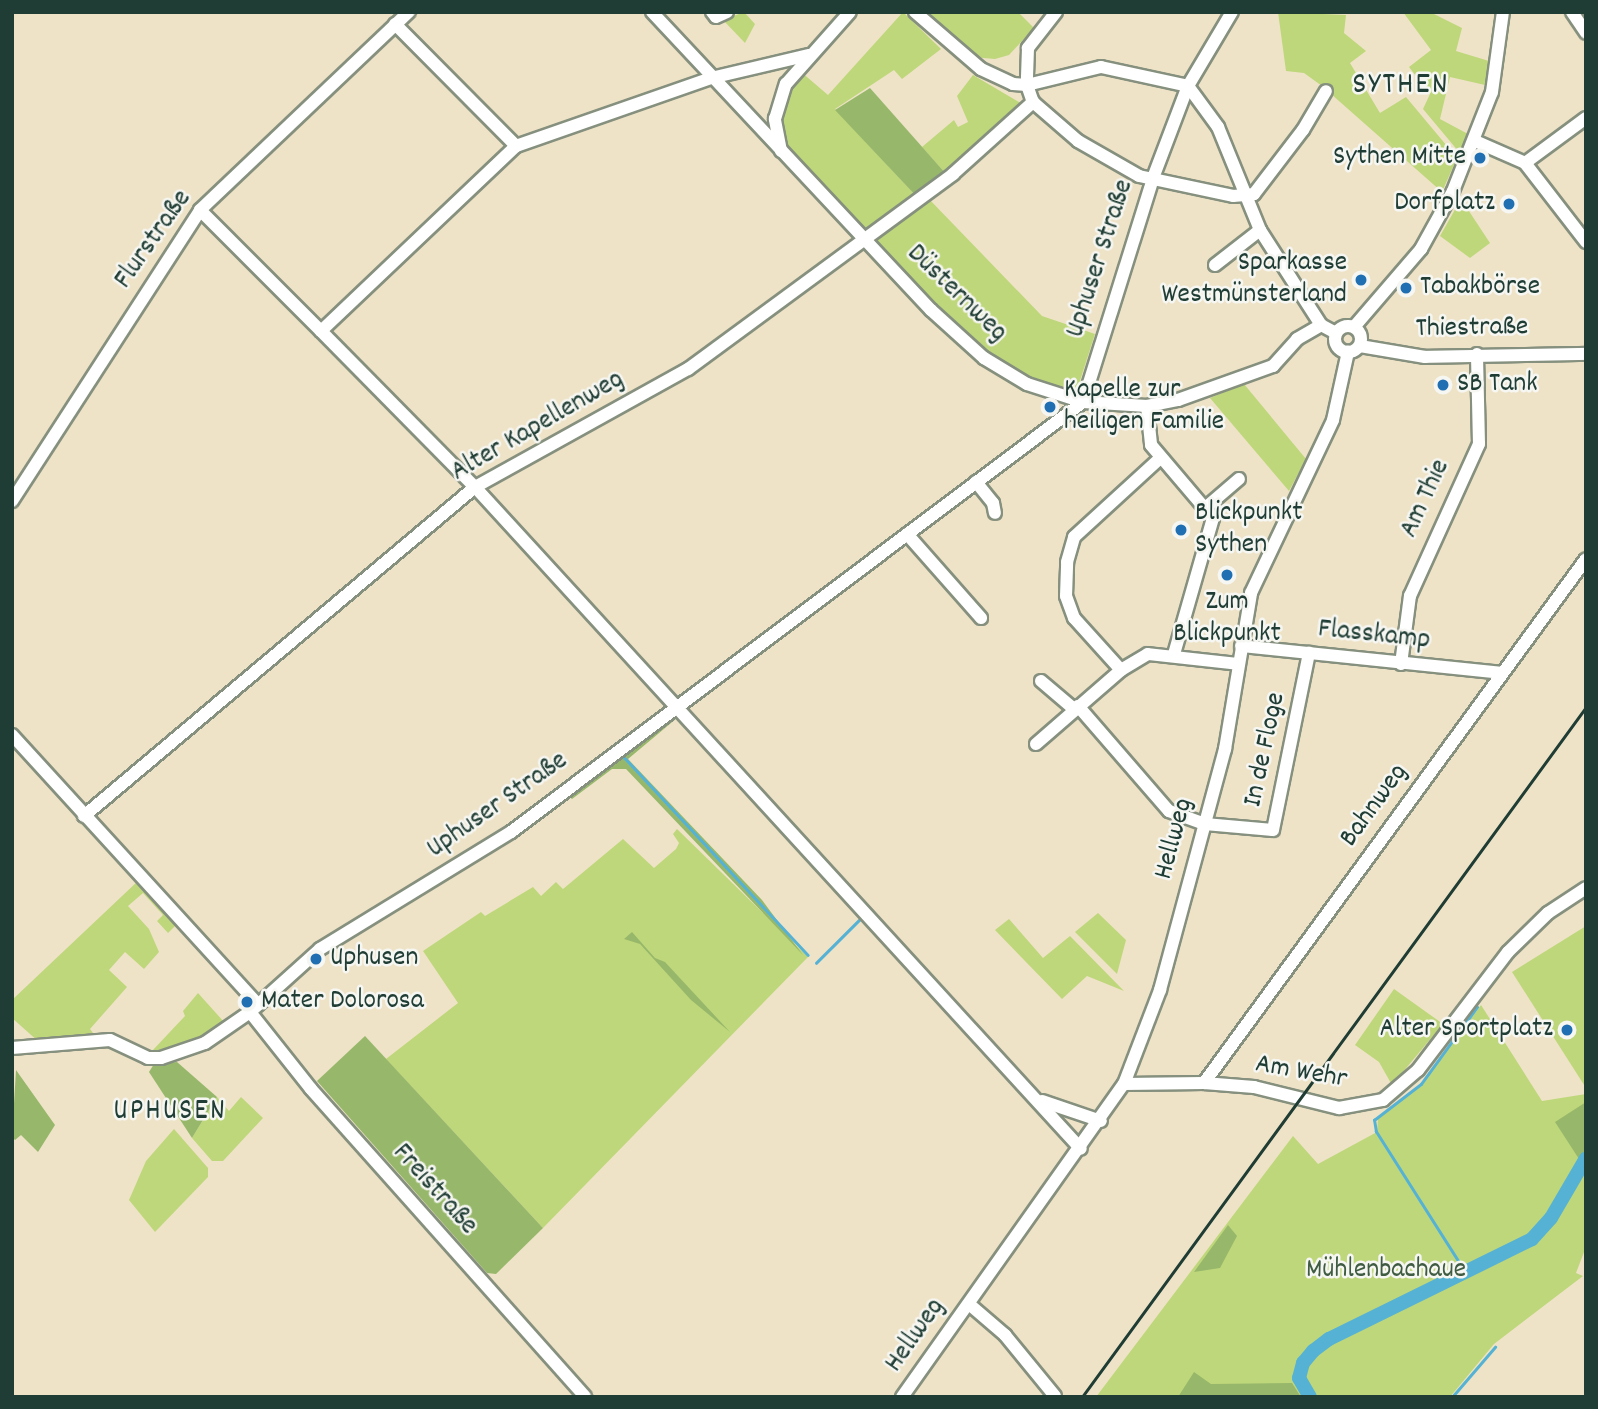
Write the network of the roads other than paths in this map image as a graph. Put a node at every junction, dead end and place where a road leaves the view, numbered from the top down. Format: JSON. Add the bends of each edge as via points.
{"nodes":[{"id":1,"x":409,"y":12,"type":"edge"},
{"id":2,"x":652,"y":12,"type":"edge"},
{"id":3,"x":712,"y":12,"type":"edge"},
{"id":4,"x":727,"y":12,"type":"edge"},
{"id":5,"x":850,"y":12,"type":"edge"},
{"id":6,"x":915,"y":12,"type":"edge"},
{"id":7,"x":1056,"y":12,"type":"edge"},
{"id":8,"x":1232,"y":12,"type":"edge"},
{"id":9,"x":1503,"y":12,"type":"edge"},
{"id":10,"x":1572,"y":12,"type":"edge"},
{"id":11,"x":396,"y":24,"type":"junction"},
{"id":12,"x":1586,"y":33,"type":"edge"},
{"id":13,"x":809,"y":55,"type":"junction"},
{"id":14,"x":711,"y":78,"type":"junction"},
{"id":15,"x":1027,"y":85,"type":"junction"},
{"id":16,"x":1188,"y":86,"type":"junction"},
{"id":17,"x":1326,"y":91,"type":"dead end"},
{"id":18,"x":1033,"y":102,"type":"junction"},
{"id":19,"x":1586,"y":118,"type":"edge"},
{"id":20,"x":1475,"y":141,"type":"junction"},
{"id":21,"x":516,"y":146,"type":"junction"},
{"id":22,"x":781,"y":151,"type":"junction"},
{"id":23,"x":1525,"y":163,"type":"junction"},
{"id":24,"x":1153,"y":178,"type":"junction"},
{"id":25,"x":1245,"y":197,"type":"junction"},
{"id":26,"x":200,"y":210,"type":"junction"},
{"id":27,"x":1260,"y":230,"type":"junction"},
{"id":28,"x":864,"y":238,"type":"junction"},
{"id":29,"x":1586,"y":242,"type":"edge"},
{"id":30,"x":1215,"y":265,"type":"dead end"},
{"id":31,"x":1321,"y":325,"type":"junction"},
{"id":32,"x":1354,"y":327,"type":"junction"},
{"id":33,"x":321,"y":331,"type":"junction"},
{"id":34,"x":1336,"y":333,"type":"junction"},
{"id":35,"x":1354,"y":349,"type":"junction"},
{"id":36,"x":1477,"y":354,"type":"junction"},
{"id":37,"x":1586,"y":354,"type":"edge"},
{"id":38,"x":1083,"y":402,"type":"junction"},
{"id":39,"x":1147,"y":406,"type":"junction"},
{"id":40,"x":1159,"y":459,"type":"junction"},
{"id":41,"x":1239,"y":479,"type":"dead end"},
{"id":42,"x":976,"y":482,"type":"junction"},
{"id":43,"x":475,"y":487,"type":"junction"},
{"id":44,"x":12,"y":501,"type":"edge"},
{"id":45,"x":1204,"y":509,"type":"junction"},
{"id":46,"x":995,"y":513,"type":"dead end"},
{"id":47,"x":906,"y":534,"type":"junction"},
{"id":48,"x":1586,"y":559,"type":"edge"},
{"id":49,"x":981,"y":618,"type":"dead end"},
{"id":50,"x":1241,"y":646,"type":"junction"},
{"id":51,"x":1310,"y":653,"type":"junction"},
{"id":52,"x":1174,"y":654,"type":"junction"},
{"id":53,"x":1238,"y":664,"type":"junction"},
{"id":54,"x":1401,"y":664,"type":"junction"},
{"id":55,"x":1121,"y":670,"type":"junction"},
{"id":56,"x":1502,"y":673,"type":"junction"},
{"id":57,"x":1041,"y":681,"type":"dead end"},
{"id":58,"x":677,"y":706,"type":"junction"},
{"id":59,"x":1076,"y":708,"type":"junction"},
{"id":60,"x":12,"y":735,"type":"edge"},
{"id":61,"x":1036,"y":744,"type":"dead end"},
{"id":62,"x":85,"y":816,"type":"junction"},
{"id":63,"x":1205,"y":824,"type":"junction"},
{"id":64,"x":1586,"y":888,"type":"edge"},
{"id":65,"x":254,"y":1008,"type":"junction"},
{"id":66,"x":12,"y":1048,"type":"edge"},
{"id":67,"x":1204,"y":1083,"type":"junction"},
{"id":68,"x":1124,"y":1084,"type":"junction"},
{"id":69,"x":1041,"y":1100,"type":"junction"},
{"id":70,"x":1101,"y":1121,"type":"junction"},
{"id":71,"x":1080,"y":1149,"type":"junction"},
{"id":72,"x":969,"y":1304,"type":"junction"},
{"id":73,"x":1055,"y":1396,"type":"edge"},
{"id":74,"x":585,"y":1397,"type":"edge"},
{"id":75,"x":902,"y":1397,"type":"edge"}],
"edges":[{"from":1,"to":11,"type":"street","name":"Flurstraße"},
{"from":2,"to":14,"type":"street","name":"Düsternweg"},
{"from":3,"to":4,"type":"street","via":[[716,17]]},
{"from":5,"to":13,"type":"street"},
{"from":6,"to":15,"type":"street","via":[[981,69],[997,79]]},
{"from":7,"to":15,"type":"street","via":[[1028,48]]},
{"from":8,"to":16,"type":"street","name":"Uphuser Straße"},
{"from":9,"to":20,"type":"street","via":[[1492,92]]},
{"from":10,"to":12,"type":"street"},
{"from":11,"to":21,"type":"street"},
{"from":11,"to":26,"type":"street","name":"Flurstraße"},
{"from":13,"to":14,"type":"street"},
{"from":13,"to":22,"type":"street","via":[[786,84],[779,104],[775,119]]},
{"from":14,"to":21,"type":"street"},
{"from":14,"to":22,"type":"street","name":"Düsternweg"},
{"from":15,"to":16,"type":"street","via":[[1101,67]]},
{"from":15,"to":18,"type":"street"},
{"from":16,"to":24,"type":"street","name":"Uphuser Straße"},
{"from":16,"to":25,"type":"street","via":[[1218,127]]},
{"from":17,"to":25,"type":"street","via":[[1303,130],[1254,194]]},
{"from":18,"to":24,"type":"street","via":[[1079,141],[1139,176]]},
{"from":18,"to":28,"type":"street","name":"Alter Kapellenweg","via":[[953,174]]},
{"from":19,"to":23,"type":"street"},
{"from":20,"to":23,"type":"street"},
{"from":20,"to":32,"type":"street","via":[[1426,242]]},
{"from":21,"to":33,"type":"street"},
{"from":22,"to":28,"type":"street","name":"Düsternweg"},
{"from":23,"to":29,"type":"street"},
{"from":24,"to":25,"type":"street"},
{"from":24,"to":38,"type":"street","name":"Uphuser Straße"},
{"from":25,"to":27,"type":"street"},
{"from":26,"to":33,"type":"street"},
{"from":26,"to":44,"type":"street","name":"Flurstraße"},
{"from":27,"to":30,"type":"street"},
{"from":27,"to":31,"type":"street"},
{"from":28,"to":38,"type":"street","name":"Düsternweg","via":[[931,310],[984,358],[1027,384]]},
{"from":28,"to":43,"type":"street","name":"Alter Kapellenweg","via":[[688,369]]},
{"from":31,"to":34,"type":"street"},
{"from":31,"to":39,"type":"street","name":"Düsternweg","via":[[1297,339],[1273,366],[1213,390]]},
{"from":32,"to":34,"type":"street"},
{"from":32,"to":35,"type":"street","via":[[1361,335]]},
{"from":33,"to":43,"type":"street"},
{"from":34,"to":35,"type":"street","via":[[1337,346]]},
{"from":35,"to":36,"type":"street","name":"Thiestraße","via":[[1420,356]]},
{"from":35,"to":50,"type":"street","name":"Hellweg","via":[[1333,420],[1251,593]]},
{"from":36,"to":37,"type":"street","name":"Thiestraße"},
{"from":36,"to":54,"type":"street","name":"Am Thie","via":[[1479,444],[1410,596]]},
{"from":38,"to":39,"type":"street","name":"Düsternweg"},
{"from":38,"to":42,"type":"street","name":"Uphuser Straße"},
{"from":39,"to":40,"type":"street","via":[[1151,445]]},
{"from":40,"to":45,"type":"street"},
{"from":40,"to":55,"type":"street","via":[[1074,537],[1067,562],[1066,596],[1074,618]]},
{"from":41,"to":45,"type":"street"},
{"from":42,"to":46,"type":"street","via":[[993,503]]},
{"from":42,"to":47,"type":"street","name":"Uphuser Straße"},
{"from":43,"to":58,"type":"street"},
{"from":43,"to":62,"type":"street","name":"Alter Kapellenweg"},
{"from":45,"to":52,"type":"street","via":[[1213,518],[1209,542]]},
{"from":47,"to":49,"type":"street"},
{"from":47,"to":58,"type":"street","name":"Uphuser Straße"},
{"from":48,"to":56,"type":"street","name":"Bahnweg"},
{"from":50,"to":51,"type":"street","name":"Flasskamp"},
{"from":50,"to":53,"type":"street","name":"Hellweg"},
{"from":51,"to":54,"type":"street","name":"Flasskamp"},
{"from":51,"to":63,"type":"street","name":"In de Floge","via":[[1273,830]]},
{"from":52,"to":53,"type":"street"},
{"from":52,"to":55,"type":"street","via":[[1148,654]]},
{"from":53,"to":63,"type":"street","name":"Hellweg","via":[[1225,749]]},
{"from":54,"to":56,"type":"street","name":"Flasskamp"},
{"from":55,"to":59,"type":"street"},
{"from":56,"to":67,"type":"street","name":"Bahnweg"},
{"from":57,"to":59,"type":"street"},
{"from":58,"to":65,"type":"street","name":"Uphuser Straße","via":[[511,832],[320,949]]},
{"from":58,"to":69,"type":"street"},
{"from":59,"to":61,"type":"street"},
{"from":59,"to":63,"type":"street","via":[[1169,810]]},
{"from":60,"to":62,"type":"street","name":"Freistraße"},
{"from":62,"to":65,"type":"street","name":"Freistraße"},
{"from":63,"to":68,"type":"street","name":"Hellweg","via":[[1160,990]]},
{"from":64,"to":67,"type":"street","name":"Am Wehr","via":[[1548,913],[1508,952],[1419,1070],[1383,1100],[1339,1108],[1254,1087]]},
{"from":65,"to":66,"type":"street","name":"Uphuser Straße","via":[[205,1043],[161,1058],[148,1058],[110,1040]]},
{"from":65,"to":74,"type":"street","name":"Freistraße","via":[[311,1089]]},
{"from":67,"to":68,"type":"street","name":"Am Wehr"},
{"from":68,"to":70,"type":"street","name":"Hellweg"},
{"from":69,"to":70,"type":"street"},
{"from":69,"to":71,"type":"street"},
{"from":70,"to":71,"type":"street","name":"Hellweg"},
{"from":71,"to":72,"type":"street","name":"Hellweg"},
{"from":72,"to":73,"type":"street","name":"Hellweg","via":[[1005,1335],[1049,1383]]},
{"from":72,"to":75,"type":"street","name":"Hellweg"}]}
